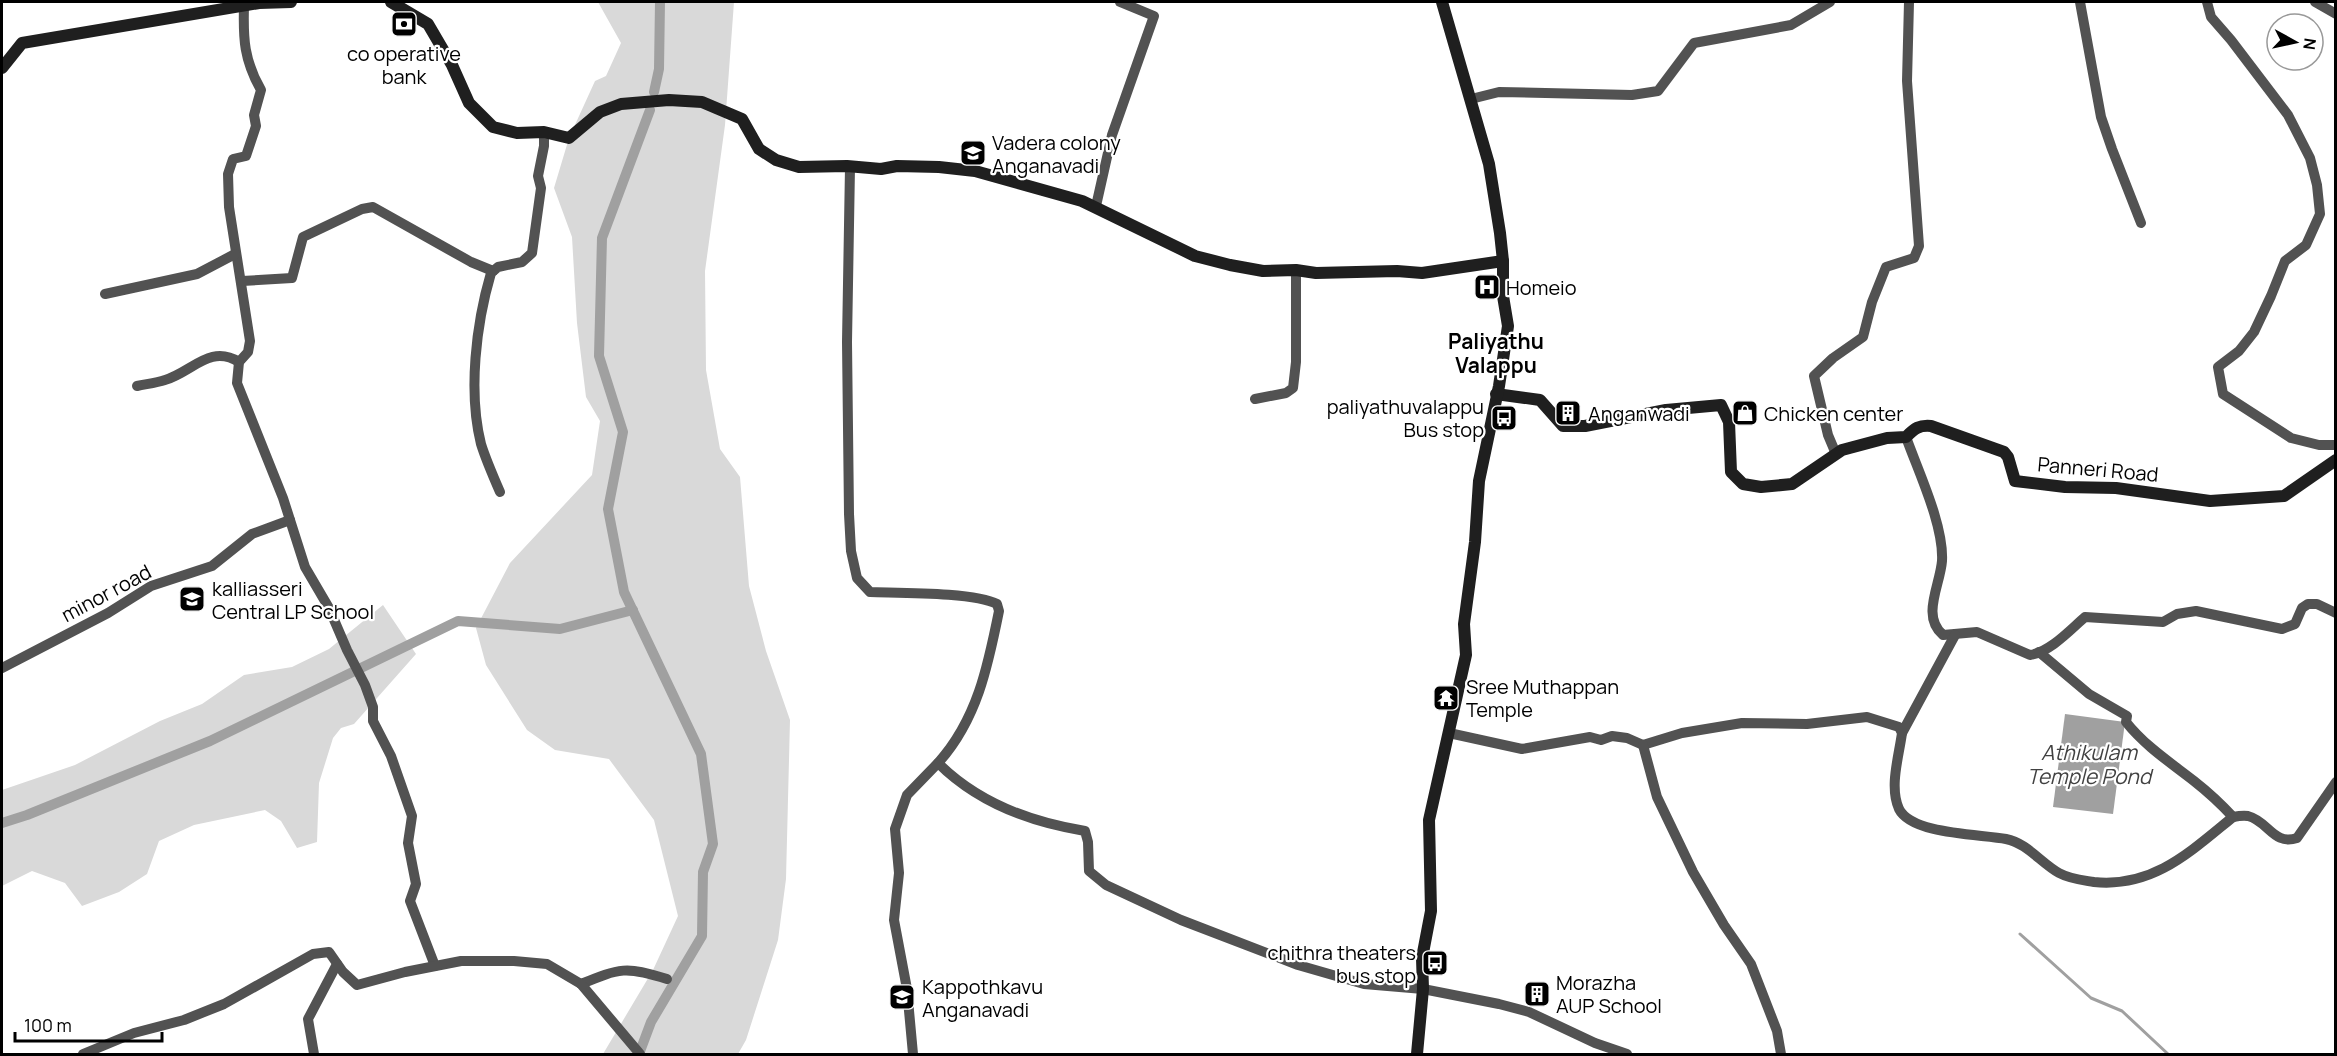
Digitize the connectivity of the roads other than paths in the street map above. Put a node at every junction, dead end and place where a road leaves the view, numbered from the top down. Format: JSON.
{"nodes":[{"id":1,"x":291,"y":2,"type":"edge"},
{"id":2,"x":391,"y":2,"type":"edge"},
{"id":3,"x":1120,"y":2,"type":"edge"},
{"id":4,"x":1442,"y":2,"type":"edge"},
{"id":5,"x":1830,"y":2,"type":"edge"},
{"id":6,"x":1909,"y":2,"type":"edge"},
{"id":7,"x":2079,"y":2,"type":"edge"},
{"id":8,"x":2207,"y":2,"type":"edge"},
{"id":9,"x":2315,"y":2,"type":"edge"},
{"id":10,"x":244,"y":6,"type":"junction"},
{"id":11,"x":2336,"y":14,"type":"edge"},
{"id":12,"x":2,"y":65,"type":"edge"},
{"id":13,"x":1471,"y":99,"type":"junction"},
{"id":14,"x":544,"y":132,"type":"junction"},
{"id":15,"x":850,"y":167,"type":"junction"},
{"id":16,"x":1096,"y":206,"type":"junction"},
{"id":17,"x":2141,"y":223,"type":"dead end"},
{"id":18,"x":235,"y":254,"type":"junction"},
{"id":19,"x":1503,"y":261,"type":"junction"},
{"id":20,"x":1296,"y":270,"type":"junction"},
{"id":21,"x":493,"y":271,"type":"junction"},
{"id":22,"x":242,"y":281,"type":"junction"},
{"id":23,"x":105,"y":294,"type":"dead end"},
{"id":24,"x":239,"y":362,"type":"junction"},
{"id":25,"x":137,"y":386,"type":"dead end"},
{"id":26,"x":1496,"y":394,"type":"junction"},
{"id":27,"x":1255,"y":399,"type":"dead end"},
{"id":28,"x":1906,"y":436,"type":"junction"},
{"id":29,"x":2336,"y":445,"type":"edge"},
{"id":30,"x":1836,"y":454,"type":"junction"},
{"id":31,"x":2336,"y":460,"type":"edge"},
{"id":32,"x":500,"y":492,"type":"dead end"},
{"id":33,"x":290,"y":520,"type":"junction"},
{"id":34,"x":2336,"y":614,"type":"edge"},
{"id":35,"x":1955,"y":635,"type":"junction"},
{"id":36,"x":2038,"y":652,"type":"junction"},
{"id":37,"x":2,"y":668,"type":"edge"},
{"id":38,"x":1449,"y":733,"type":"junction"},
{"id":39,"x":1902,"y":733,"type":"junction"},
{"id":40,"x":1643,"y":745,"type":"junction"},
{"id":41,"x":938,"y":762,"type":"junction"},
{"id":42,"x":2336,"y":782,"type":"edge"},
{"id":43,"x":2233,"y":817,"type":"junction"},
{"id":44,"x":337,"y":964,"type":"junction"},
{"id":45,"x":435,"y":966,"type":"junction"},
{"id":46,"x":667,"y":979,"type":"dead end"},
{"id":47,"x":581,"y":984,"type":"junction"},
{"id":48,"x":1423,"y":989,"type":"junction"},
{"id":49,"x":638,"y":1053,"type":"edge"},
{"id":50,"x":83,"y":1054,"type":"edge"},
{"id":51,"x":314,"y":1054,"type":"edge"},
{"id":52,"x":913,"y":1054,"type":"edge"},
{"id":53,"x":1417,"y":1054,"type":"edge"},
{"id":54,"x":1627,"y":1054,"type":"edge"},
{"id":55,"x":1781,"y":1054,"type":"edge"}],
"edges":[{"from":1,"to":10,"type":"main road"},
{"from":2,"to":14,"type":"main road"},
{"from":3,"to":16,"type":"street"},
{"from":4,"to":13,"type":"main road"},
{"from":5,"to":13,"type":"street"},
{"from":6,"to":30,"type":"street"},
{"from":7,"to":17,"type":"street"},
{"from":8,"to":29,"type":"street"},
{"from":9,"to":11,"type":"street"},
{"from":10,"to":12,"type":"main road"},
{"from":10,"to":18,"type":"street"},
{"from":13,"to":19,"type":"main road"},
{"from":14,"to":15,"type":"main road"},
{"from":14,"to":21,"type":"street"},
{"from":15,"to":16,"type":"main road"},
{"from":15,"to":41,"type":"street"},
{"from":16,"to":20,"type":"main road"},
{"from":18,"to":22,"type":"street"},
{"from":18,"to":23,"type":"street"},
{"from":19,"to":20,"type":"main road"},
{"from":19,"to":26,"type":"main road"},
{"from":20,"to":27,"type":"street"},
{"from":21,"to":22,"type":"street"},
{"from":21,"to":32,"type":"street"},
{"from":22,"to":24,"type":"street"},
{"from":24,"to":25,"type":"street"},
{"from":24,"to":33,"type":"street"},
{"from":26,"to":30,"type":"main road","name":"Panneri Road"},
{"from":26,"to":38,"type":"main road"},
{"from":28,"to":30,"type":"main road","name":"Panneri Road"},
{"from":28,"to":31,"type":"main road","name":"Panneri Road"},
{"from":28,"to":35,"type":"street"},
{"from":33,"to":37,"type":"street","name":"minor road"},
{"from":33,"to":45,"type":"street"},
{"from":34,"to":36,"type":"street"},
{"from":35,"to":36,"type":"street"},
{"from":35,"to":39,"type":"street"},
{"from":36,"to":43,"type":"street"},
{"from":38,"to":40,"type":"street"},
{"from":38,"to":48,"type":"main road"},
{"from":39,"to":40,"type":"street"},
{"from":39,"to":43,"type":"street"},
{"from":40,"to":55,"type":"street"},
{"from":41,"to":48,"type":"street"},
{"from":41,"to":52,"type":"street"},
{"from":42,"to":43,"type":"street"},
{"from":44,"to":45,"type":"street"},
{"from":44,"to":50,"type":"street"},
{"from":44,"to":51,"type":"street"},
{"from":45,"to":47,"type":"street"},
{"from":46,"to":47,"type":"street"},
{"from":47,"to":49,"type":"street"},
{"from":48,"to":53,"type":"main road"},
{"from":48,"to":54,"type":"street"}]}
